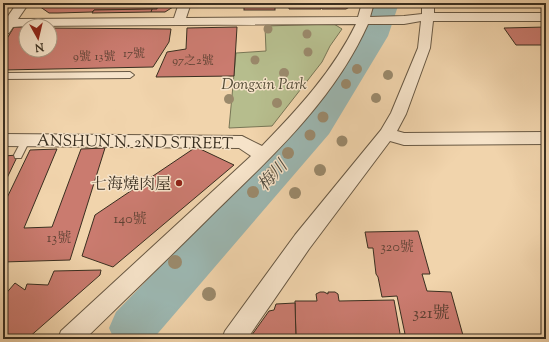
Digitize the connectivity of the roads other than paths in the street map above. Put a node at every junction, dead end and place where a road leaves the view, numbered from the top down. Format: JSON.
{"nodes":[{"id":1,"x":23,"y":3,"type":"edge"},
{"id":2,"x":185,"y":3,"type":"edge"},
{"id":3,"x":368,"y":3,"type":"edge"},
{"id":4,"x":428,"y":10,"type":"edge"},
{"id":5,"x":546,"y":17,"type":"edge"},
{"id":6,"x":370,"y":20,"type":"junction"},
{"id":7,"x":179,"y":21,"type":"junction"},
{"id":8,"x":6,"y":23,"type":"edge"},
{"id":9,"x":3,"y":33,"type":"edge"},
{"id":10,"x":130,"y":75,"type":"dead end"},
{"id":11,"x":3,"y":76,"type":"edge"},
{"id":12,"x":387,"y":134,"type":"junction"},
{"id":13,"x":546,"y":138,"type":"edge"},
{"id":14,"x":3,"y":140,"type":"edge"},
{"id":15,"x":26,"y":140,"type":"junction"},
{"id":16,"x":18,"y":155,"type":"dead end"},
{"id":17,"x":263,"y":155,"type":"junction"},
{"id":18,"x":69,"y":339,"type":"edge"},
{"id":19,"x":233,"y":339,"type":"edge"}],
"edges":[{"from":1,"to":8,"type":"street"},
{"from":2,"to":7,"type":"street"},
{"from":3,"to":6,"type":"street"},
{"from":4,"to":5,"type":"street"},
{"from":4,"to":6,"type":"street"},
{"from":4,"to":12,"type":"street"},
{"from":6,"to":7,"type":"street"},
{"from":6,"to":17,"type":"street"},
{"from":7,"to":8,"type":"street"},
{"from":8,"to":9,"type":"street"},
{"from":10,"to":11,"type":"lane"},
{"from":12,"to":13,"type":"street"},
{"from":12,"to":19,"type":"street"},
{"from":14,"to":15,"type":"street","name":"ANSHUN N. 2ND STREET"},
{"from":15,"to":16,"type":"lane"},
{"from":15,"to":17,"type":"street","name":"ANSHUN N. 2ND STREET"},
{"from":17,"to":18,"type":"street"}]}
